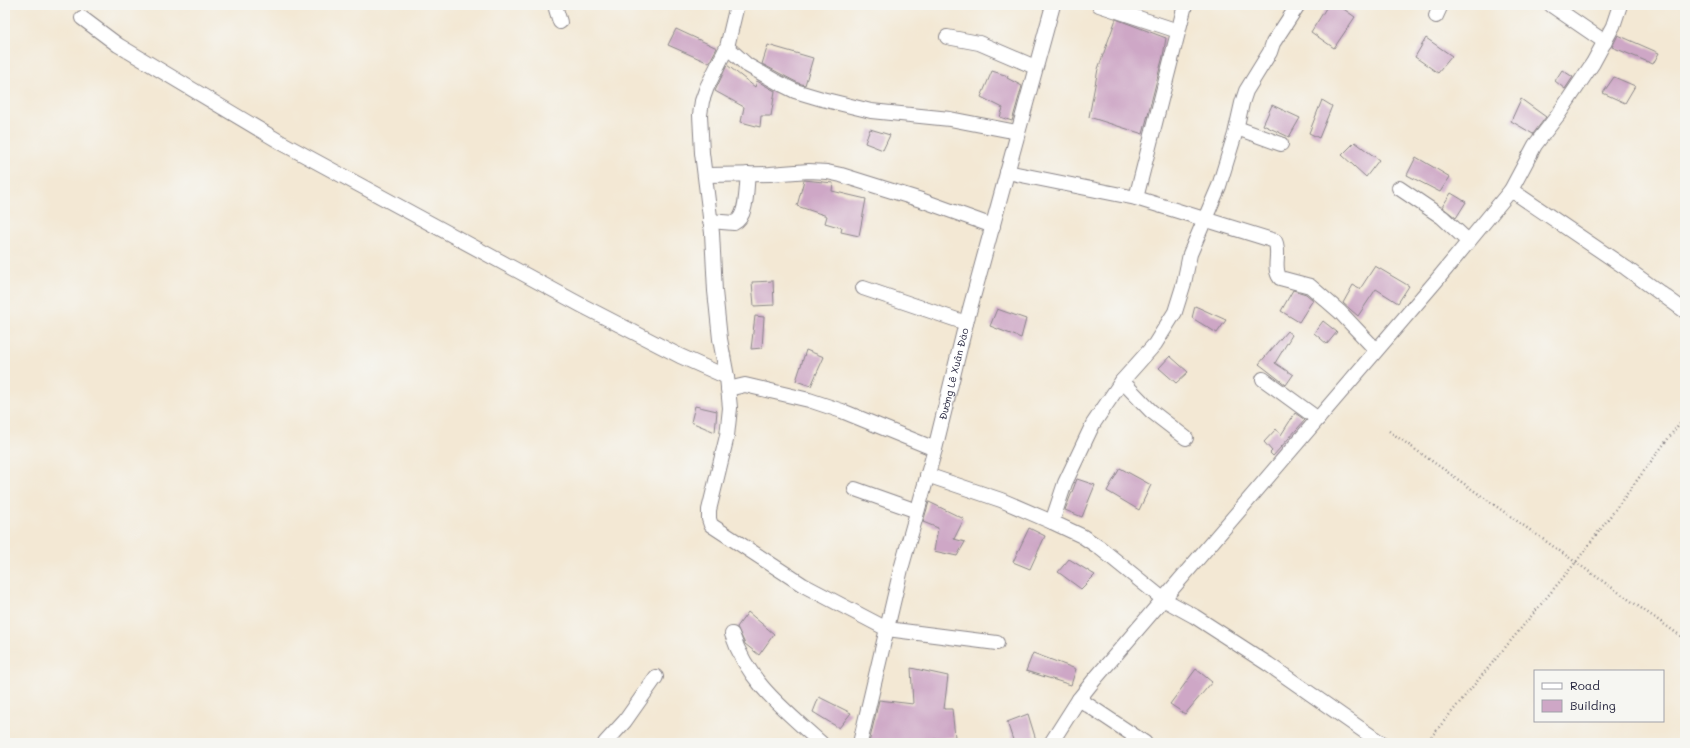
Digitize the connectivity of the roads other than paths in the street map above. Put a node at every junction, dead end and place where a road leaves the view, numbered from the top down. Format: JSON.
{"nodes":[{"id":1,"x":557,"y":5,"type":"edge"},
{"id":2,"x":1053,"y":5,"type":"edge"},
{"id":3,"x":1099,"y":5,"type":"edge"},
{"id":4,"x":1185,"y":5,"type":"edge"},
{"id":5,"x":1298,"y":5,"type":"edge"},
{"id":6,"x":1551,"y":5,"type":"edge"},
{"id":7,"x":1620,"y":5,"type":"edge"},
{"id":8,"x":733,"y":6,"type":"edge"},
{"id":9,"x":82,"y":18,"type":"dead end"},
{"id":10,"x":560,"y":22,"type":"dead end"},
{"id":11,"x":1178,"y":31,"type":"junction"},
{"id":12,"x":947,"y":37,"type":"dead end"},
{"id":13,"x":1605,"y":42,"type":"junction"},
{"id":14,"x":727,"y":47,"type":"junction"},
{"id":15,"x":1035,"y":67,"type":"junction"},
{"id":16,"x":1237,"y":128,"type":"junction"},
{"id":17,"x":1017,"y":132,"type":"junction"},
{"id":18,"x":1281,"y":144,"type":"dead end"},
{"id":19,"x":1007,"y":172,"type":"junction"},
{"id":20,"x":706,"y":174,"type":"junction"},
{"id":21,"x":748,"y":174,"type":"junction"},
{"id":22,"x":1399,"y":188,"type":"dead end"},
{"id":23,"x":1511,"y":190,"type":"junction"},
{"id":24,"x":1136,"y":198,"type":"junction"},
{"id":25,"x":1205,"y":220,"type":"junction"},
{"id":26,"x":710,"y":221,"type":"junction"},
{"id":27,"x":993,"y":226,"type":"junction"},
{"id":28,"x":1468,"y":241,"type":"junction"},
{"id":29,"x":863,"y":288,"type":"dead end"},
{"id":30,"x":1685,"y":311,"type":"edge"},
{"id":31,"x":966,"y":323,"type":"junction"},
{"id":32,"x":1376,"y":350,"type":"junction"},
{"id":33,"x":1263,"y":379,"type":"dead end"},
{"id":34,"x":1122,"y":381,"type":"junction"},
{"id":35,"x":728,"y":383,"type":"junction"},
{"id":36,"x":1318,"y":419,"type":"junction"},
{"id":37,"x":1186,"y":438,"type":"dead end"},
{"id":38,"x":935,"y":449,"type":"junction"},
{"id":39,"x":927,"y":475,"type":"junction"},
{"id":40,"x":855,"y":489,"type":"dead end"},
{"id":41,"x":917,"y":511,"type":"junction"},
{"id":42,"x":1052,"y":522,"type":"junction"},
{"id":43,"x":1163,"y":599,"type":"junction"},
{"id":44,"x":888,"y":629,"type":"junction"},
{"id":45,"x":732,"y":634,"type":"dead end"},
{"id":46,"x":997,"y":643,"type":"dead end"},
{"id":47,"x":656,"y":677,"type":"dead end"},
{"id":48,"x":1079,"y":699,"type":"junction"},
{"id":49,"x":605,"y":743,"type":"edge"},
{"id":50,"x":821,"y":743,"type":"edge"},
{"id":51,"x":860,"y":743,"type":"edge"},
{"id":52,"x":1051,"y":743,"type":"edge"},
{"id":53,"x":1145,"y":743,"type":"edge"},
{"id":54,"x":1381,"y":743,"type":"edge"}],
"edges":[{"from":1,"to":10,"type":"street"},
{"from":2,"to":15,"type":"street","name":"Đường Lê Xuân Đào"},
{"from":3,"to":11,"type":"street"},
{"from":4,"to":11,"type":"street"},
{"from":5,"to":16,"type":"street"},
{"from":6,"to":13,"type":"street"},
{"from":7,"to":13,"type":"street"},
{"from":8,"to":14,"type":"street"},
{"from":9,"to":35,"type":"street"},
{"from":11,"to":24,"type":"street"},
{"from":12,"to":15,"type":"street"},
{"from":13,"to":23,"type":"street"},
{"from":14,"to":17,"type":"street"},
{"from":14,"to":20,"type":"street"},
{"from":15,"to":17,"type":"street","name":"Đường Lê Xuân Đào"},
{"from":16,"to":18,"type":"street"},
{"from":16,"to":25,"type":"street"},
{"from":17,"to":19,"type":"street","name":"Đường Lê Xuân Đào"},
{"from":19,"to":24,"type":"street"},
{"from":19,"to":27,"type":"street","name":"Đường Lê Xuân Đào"},
{"from":20,"to":21,"type":"street"},
{"from":20,"to":26,"type":"street"},
{"from":21,"to":26,"type":"street"},
{"from":21,"to":27,"type":"street"},
{"from":22,"to":28,"type":"street"},
{"from":23,"to":28,"type":"street"},
{"from":23,"to":30,"type":"street"},
{"from":24,"to":25,"type":"street"},
{"from":25,"to":32,"type":"street"},
{"from":25,"to":34,"type":"street"},
{"from":26,"to":35,"type":"street"},
{"from":27,"to":31,"type":"street","name":"Đường Lê Xuân Đào"},
{"from":28,"to":32,"type":"street"},
{"from":29,"to":31,"type":"street"},
{"from":31,"to":38,"type":"street","name":"Đường Lê Xuân Đào"},
{"from":32,"to":36,"type":"street"},
{"from":33,"to":36,"type":"street"},
{"from":34,"to":37,"type":"street"},
{"from":34,"to":42,"type":"street"},
{"from":35,"to":38,"type":"street"},
{"from":35,"to":44,"type":"street"},
{"from":36,"to":43,"type":"street"},
{"from":38,"to":39,"type":"street","name":"Đường Lê Xuân Đào"},
{"from":39,"to":41,"type":"street","name":"Đường Lê Xuân Đào"},
{"from":39,"to":42,"type":"street"},
{"from":40,"to":41,"type":"street"},
{"from":41,"to":44,"type":"street","name":"Đường Lê Xuân Đào"},
{"from":42,"to":43,"type":"street"},
{"from":43,"to":48,"type":"street"},
{"from":43,"to":54,"type":"street"},
{"from":44,"to":46,"type":"street"},
{"from":44,"to":51,"type":"street","name":"Đường Lê Xuân Đào"},
{"from":45,"to":50,"type":"street"},
{"from":47,"to":49,"type":"street"},
{"from":48,"to":52,"type":"street"},
{"from":48,"to":53,"type":"street"}]}
